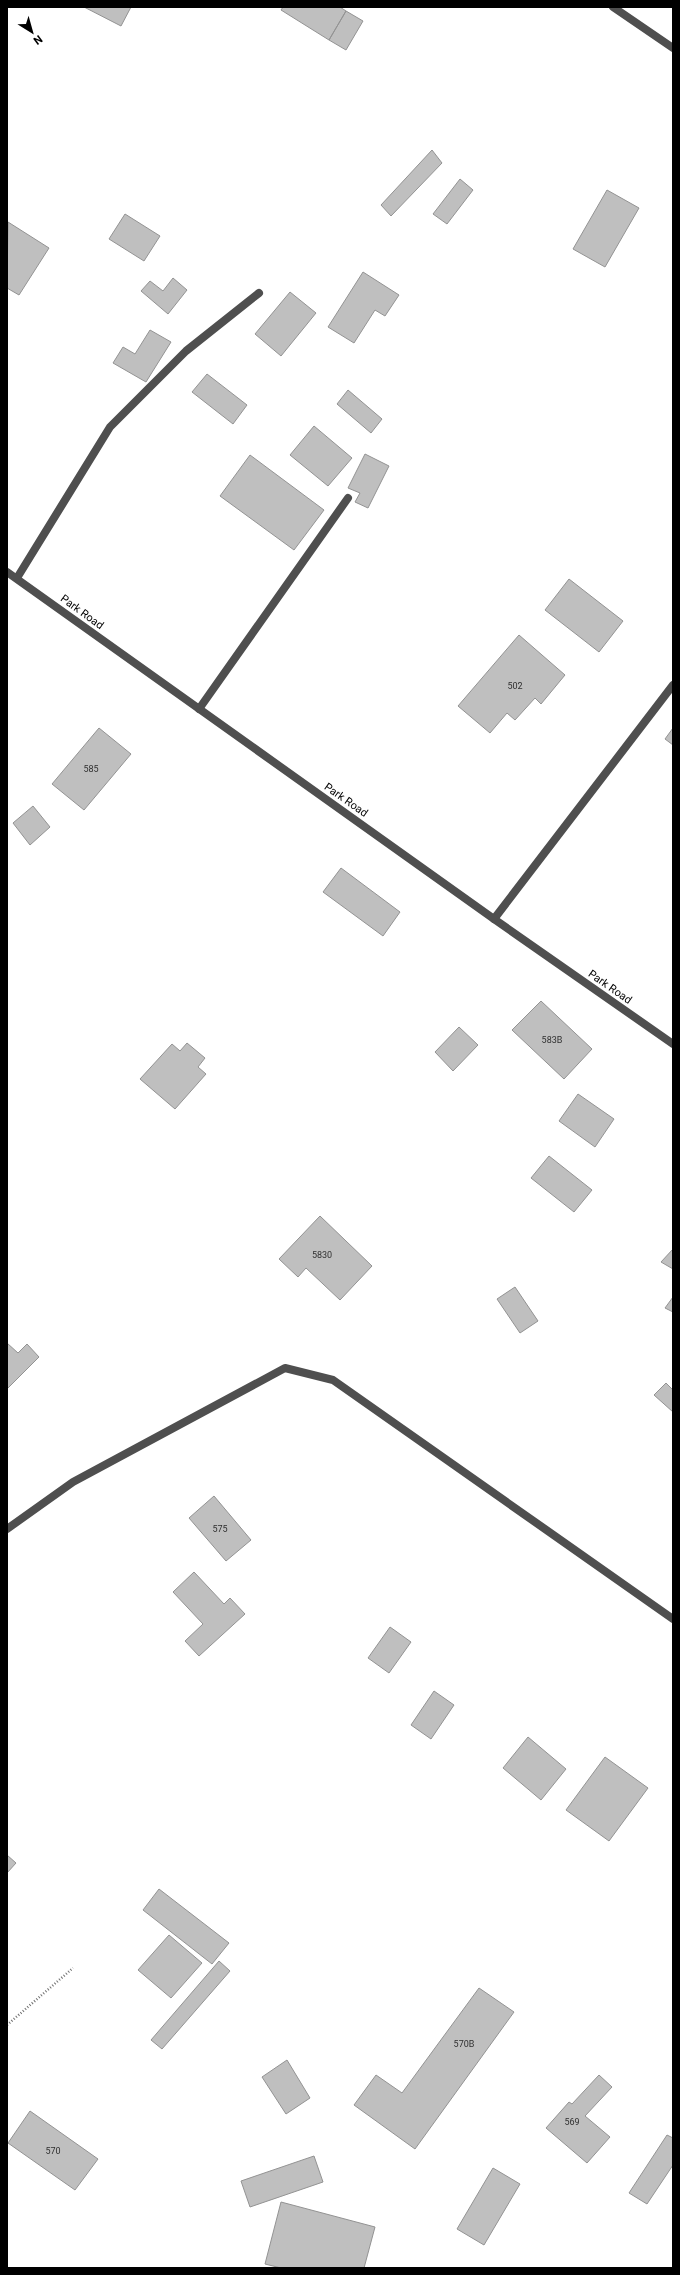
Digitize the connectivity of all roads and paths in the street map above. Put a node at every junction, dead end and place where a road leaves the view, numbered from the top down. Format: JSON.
{"nodes":[{"id":1,"x":613,"y":7,"type":"edge"},
{"id":2,"x":673,"y":48,"type":"edge"},
{"id":3,"x":259,"y":293,"type":"dead end"},
{"id":4,"x":348,"y":498,"type":"dead end"},
{"id":5,"x":7,"y":572,"type":"edge"},
{"id":6,"x":17,"y":578,"type":"junction"},
{"id":7,"x":673,"y":685,"type":"edge"},
{"id":8,"x":199,"y":709,"type":"junction"},
{"id":9,"x":494,"y":920,"type":"junction"},
{"id":10,"x":673,"y":1044,"type":"edge"},
{"id":11,"x":7,"y":1529,"type":"edge"},
{"id":12,"x":673,"y":1619,"type":"edge"},
{"id":13,"x":73,"y":1968,"type":"dead end"},
{"id":14,"x":7,"y":2025,"type":"edge"}],
"edges":[{"from":1,"to":2,"type":"street"},
{"from":3,"to":6,"type":"street"},
{"from":4,"to":8,"type":"street"},
{"from":5,"to":6,"type":"street","name":"Park Road"},
{"from":6,"to":8,"type":"street","name":"Park Road"},
{"from":7,"to":9,"type":"street"},
{"from":8,"to":9,"type":"street","name":"Park Road"},
{"from":9,"to":10,"type":"street","name":"Park Road"},
{"from":11,"to":12,"type":"street"},
{"from":13,"to":14,"type":"path"}]}
